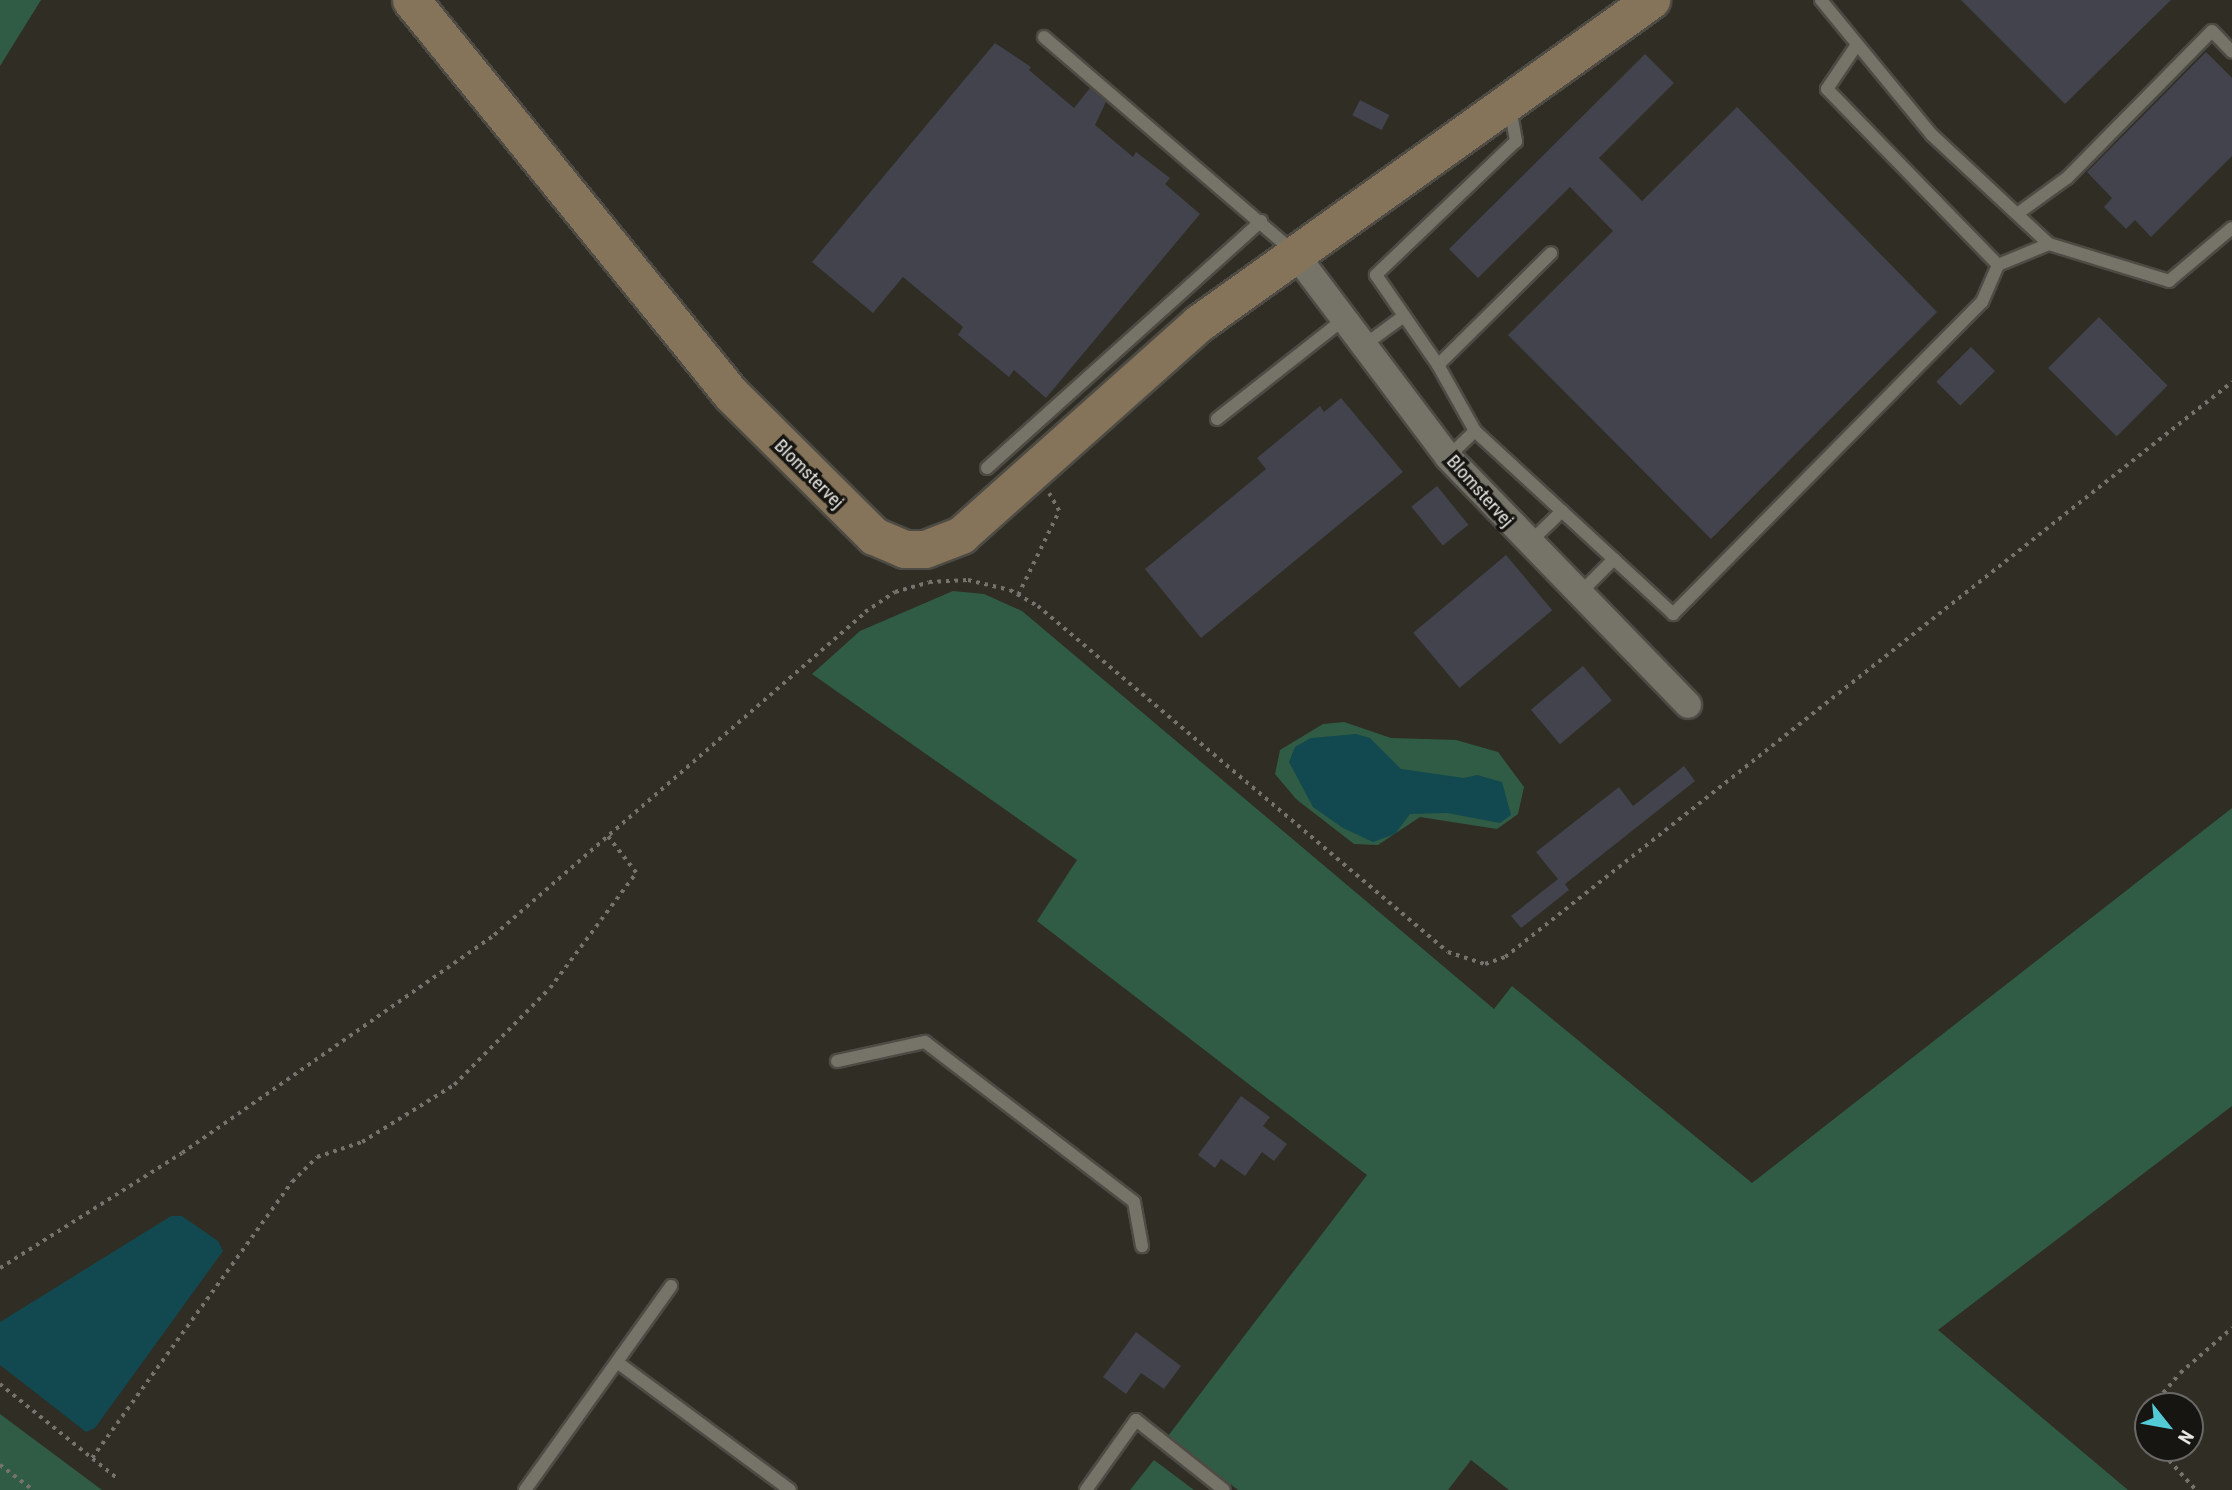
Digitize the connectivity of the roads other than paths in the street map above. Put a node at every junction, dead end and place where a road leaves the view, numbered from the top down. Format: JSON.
{"nodes":[{"id":1,"x":411,"y":0,"type":"edge"},
{"id":2,"x":1651,"y":0,"type":"edge"},
{"id":3,"x":1825,"y":1,"type":"edge"},
{"id":4,"x":1044,"y":37,"type":"dead end"},
{"id":5,"x":1856,"y":46,"type":"junction"},
{"id":6,"x":2232,"y":52,"type":"edge"},
{"id":7,"x":1510,"y":103,"type":"junction"},
{"id":8,"x":2017,"y":214,"type":"junction"},
{"id":9,"x":1261,"y":221,"type":"junction"},
{"id":10,"x":2232,"y":228,"type":"edge"},
{"id":11,"x":2049,"y":244,"type":"junction"},
{"id":12,"x":1551,"y":253,"type":"dead end"},
{"id":13,"x":1296,"y":255,"type":"junction"},
{"id":14,"x":1997,"y":265,"type":"junction"},
{"id":15,"x":1404,"y":316,"type":"junction"},
{"id":16,"x":1343,"y":320,"type":"junction"},
{"id":17,"x":1363,"y":346,"type":"junction"},
{"id":18,"x":1438,"y":365,"type":"junction"},
{"id":19,"x":1217,"y":419,"type":"dead end"},
{"id":20,"x":1475,"y":430,"type":"junction"},
{"id":21,"x":1447,"y":457,"type":"junction"},
{"id":22,"x":987,"y":468,"type":"dead end"},
{"id":23,"x":1562,"y":510,"type":"junction"},
{"id":24,"x":1528,"y":543,"type":"junction"},
{"id":25,"x":1614,"y":559,"type":"junction"},
{"id":26,"x":1580,"y":593,"type":"junction"},
{"id":27,"x":1688,"y":705,"type":"dead end"},
{"id":28,"x":837,"y":1061,"type":"dead end"},
{"id":29,"x":1142,"y":1246,"type":"dead end"},
{"id":30,"x":671,"y":1286,"type":"dead end"},
{"id":31,"x":617,"y":1362,"type":"junction"},
{"id":32,"x":525,"y":1490,"type":"edge"},
{"id":33,"x":790,"y":1490,"type":"edge"},
{"id":34,"x":1086,"y":1490,"type":"edge"},
{"id":35,"x":1224,"y":1490,"type":"edge"}],
"edges":[{"from":1,"to":13,"type":"street","name":"Blomstervej"},
{"from":2,"to":7,"type":"street","name":"Blomstervej"},
{"from":3,"to":5,"type":"lane"},
{"from":4,"to":9,"type":"lane"},
{"from":5,"to":8,"type":"lane"},
{"from":5,"to":14,"type":"lane"},
{"from":6,"to":8,"type":"lane"},
{"from":7,"to":13,"type":"street","name":"Blomstervej"},
{"from":7,"to":15,"type":"lane"},
{"from":8,"to":11,"type":"lane"},
{"from":9,"to":13,"type":"lane"},
{"from":9,"to":22,"type":"lane"},
{"from":10,"to":11,"type":"lane"},
{"from":11,"to":14,"type":"lane"},
{"from":12,"to":18,"type":"lane"},
{"from":13,"to":16,"type":"street","name":"Blomstervej"},
{"from":14,"to":25,"type":"lane"},
{"from":15,"to":17,"type":"lane"},
{"from":15,"to":18,"type":"lane"},
{"from":16,"to":17,"type":"street","name":"Blomstervej"},
{"from":16,"to":19,"type":"lane"},
{"from":17,"to":21,"type":"street","name":"Blomstervej"},
{"from":18,"to":20,"type":"lane"},
{"from":20,"to":21,"type":"lane"},
{"from":20,"to":23,"type":"lane"},
{"from":21,"to":24,"type":"street","name":"Blomstervej"},
{"from":23,"to":24,"type":"lane"},
{"from":23,"to":25,"type":"lane"},
{"from":24,"to":26,"type":"street","name":"Blomstervej"},
{"from":25,"to":26,"type":"lane"},
{"from":26,"to":27,"type":"street","name":"Blomstervej"},
{"from":28,"to":29,"type":"lane"},
{"from":30,"to":31,"type":"lane"},
{"from":31,"to":32,"type":"lane"},
{"from":31,"to":33,"type":"lane"},
{"from":34,"to":35,"type":"lane"}]}
